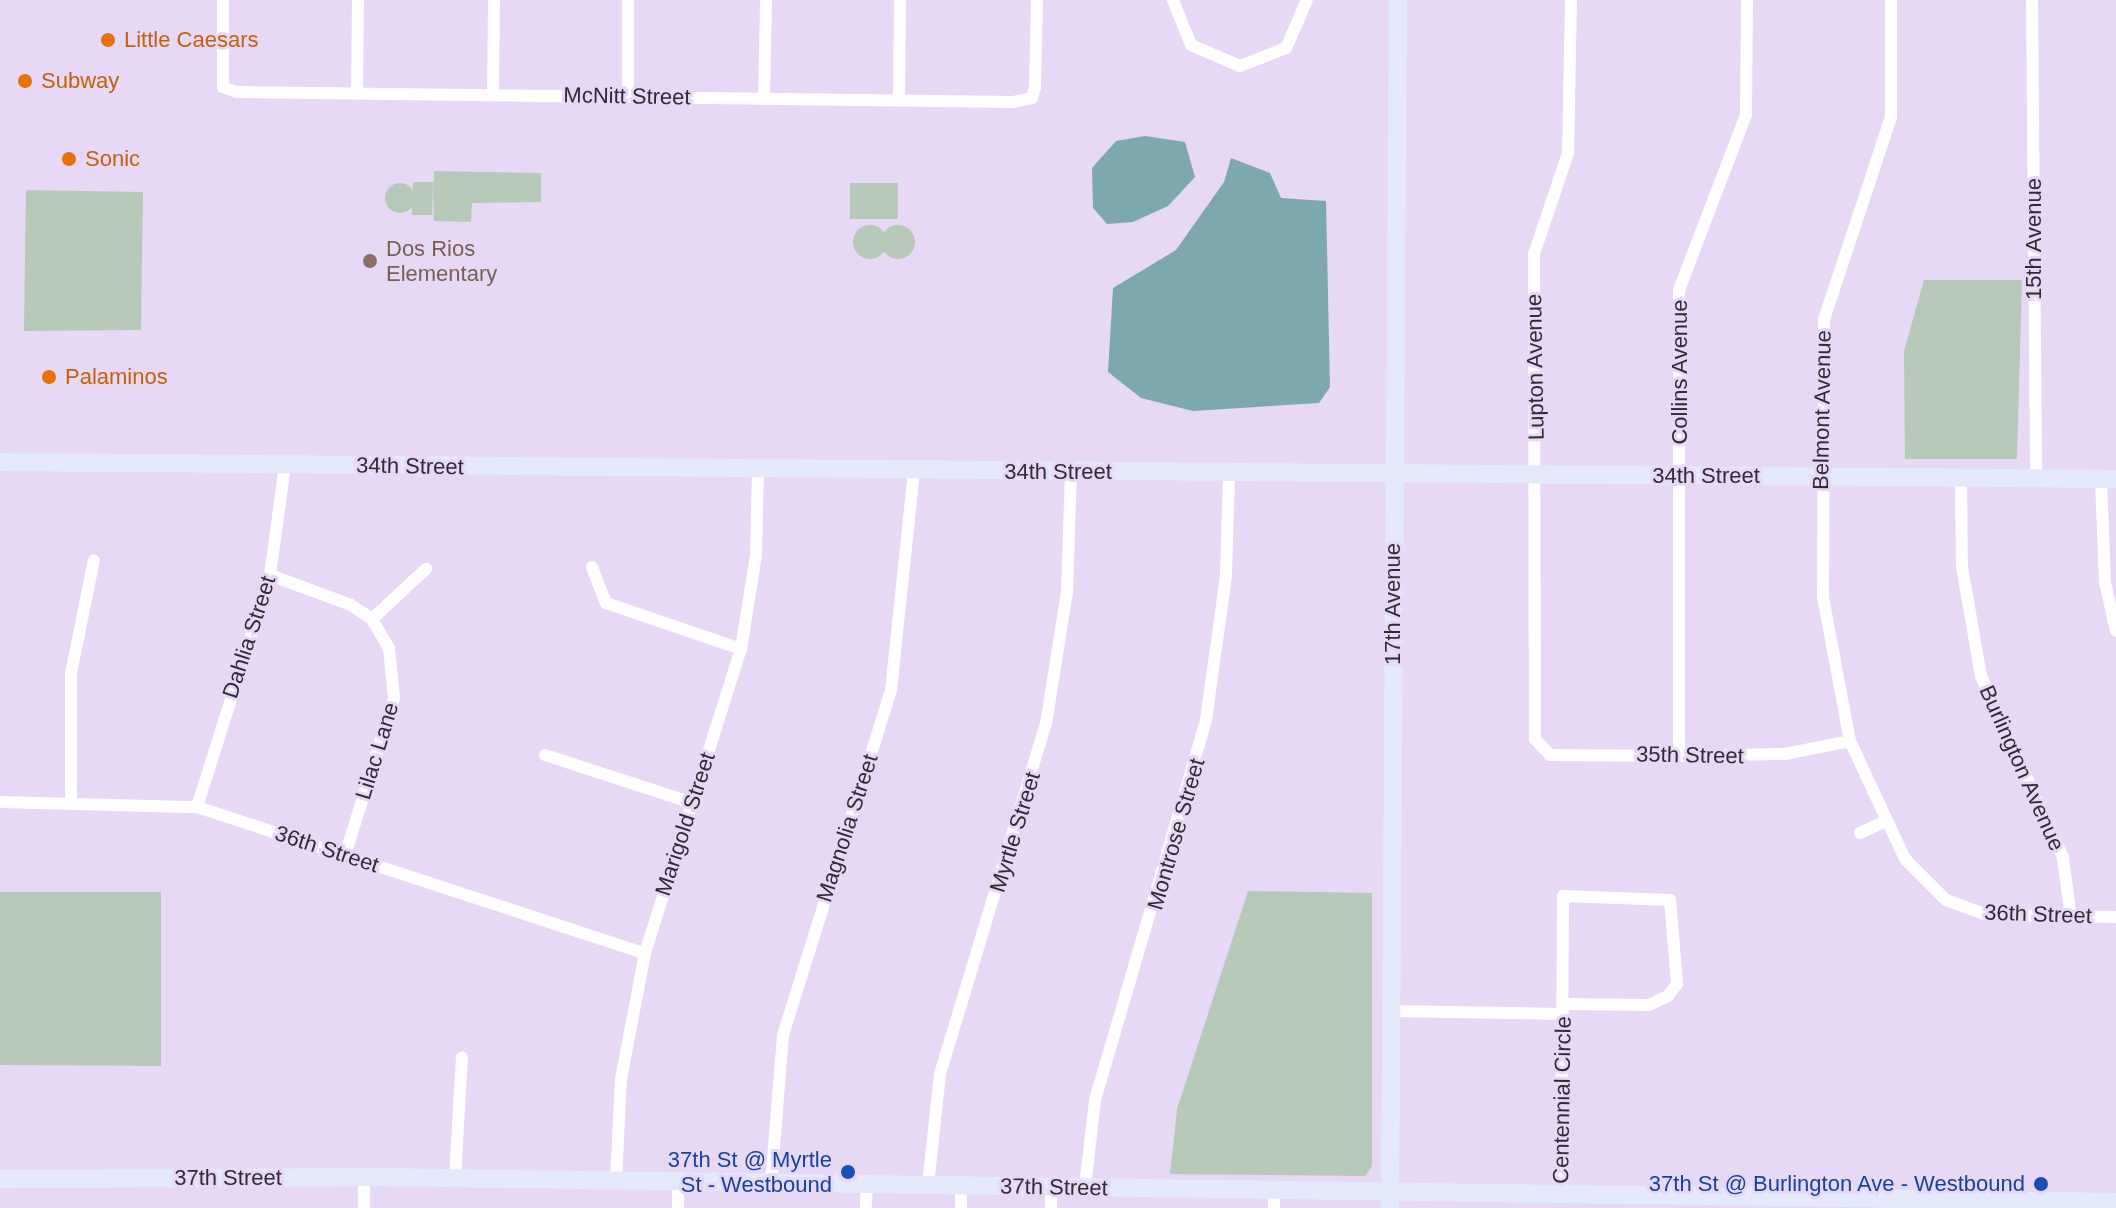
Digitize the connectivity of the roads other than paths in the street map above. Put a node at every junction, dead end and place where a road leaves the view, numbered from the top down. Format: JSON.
{"nodes":[{"id":1,"x":223,"y":0,"type":"edge"},
{"id":2,"x":358,"y":0,"type":"edge"},
{"id":3,"x":494,"y":0,"type":"edge"},
{"id":4,"x":628,"y":0,"type":"edge"},
{"id":5,"x":766,"y":0,"type":"edge"},
{"id":6,"x":900,"y":0,"type":"edge"},
{"id":7,"x":1037,"y":0,"type":"edge"},
{"id":8,"x":1173,"y":0,"type":"edge"},
{"id":9,"x":1307,"y":0,"type":"edge"},
{"id":10,"x":1398,"y":0,"type":"edge"},
{"id":11,"x":1571,"y":0,"type":"edge"},
{"id":12,"x":1747,"y":0,"type":"edge"},
{"id":13,"x":1891,"y":0,"type":"edge"},
{"id":14,"x":2032,"y":0,"type":"edge"},
{"id":15,"x":357,"y":93,"type":"junction"},
{"id":16,"x":493,"y":94,"type":"junction"},
{"id":17,"x":628,"y":96,"type":"junction"},
{"id":18,"x":764,"y":98,"type":"junction"},
{"id":19,"x":899,"y":100,"type":"junction"},
{"id":20,"x":0,"y":462,"type":"edge"},
{"id":21,"x":285,"y":465,"type":"junction"},
{"id":22,"x":758,"y":469,"type":"junction"},
{"id":23,"x":914,"y":471,"type":"junction"},
{"id":24,"x":1071,"y":473,"type":"junction"},
{"id":25,"x":1229,"y":473,"type":"junction"},
{"id":26,"x":1393,"y":473,"type":"junction"},
{"id":27,"x":1538,"y":475,"type":"junction"},
{"id":28,"x":1679,"y":476,"type":"junction"},
{"id":29,"x":1819,"y":476,"type":"junction"},
{"id":30,"x":1961,"y":477,"type":"junction"},
{"id":31,"x":2036,"y":478,"type":"junction"},
{"id":32,"x":2109,"y":479,"type":"edge"},
{"id":33,"x":94,"y":560,"type":"dead end"},
{"id":34,"x":592,"y":567,"type":"dead end"},
{"id":35,"x":426,"y":569,"type":"dead end"},
{"id":36,"x":270,"y":575,"type":"junction"},
{"id":37,"x":372,"y":619,"type":"junction"},
{"id":38,"x":2116,"y":631,"type":"edge"},
{"id":39,"x":741,"y":649,"type":"junction"},
{"id":40,"x":1535,"y":739,"type":"joint"},
{"id":41,"x":1850,"y":741,"type":"junction"},
{"id":42,"x":545,"y":755,"type":"dead end"},
{"id":43,"x":1679,"y":756,"type":"junction"},
{"id":44,"x":71,"y":801,"type":"junction"},
{"id":45,"x":0,"y":802,"type":"edge"},
{"id":46,"x":693,"y":803,"type":"junction"},
{"id":47,"x":197,"y":807,"type":"junction"},
{"id":48,"x":1884,"y":822,"type":"junction"},
{"id":49,"x":1860,"y":833,"type":"dead end"},
{"id":50,"x":345,"y":855,"type":"junction"},
{"id":51,"x":2071,"y":917,"type":"junction"},
{"id":52,"x":2116,"y":917,"type":"edge"},
{"id":53,"x":645,"y":953,"type":"junction"},
{"id":54,"x":1563,"y":1009,"type":"junction"},
{"id":55,"x":1391,"y":1011,"type":"junction"},
{"id":56,"x":462,"y":1057,"type":"dead end"},
{"id":57,"x":364,"y":1177,"type":"junction"},
{"id":58,"x":455,"y":1178,"type":"junction"},
{"id":59,"x":0,"y":1179,"type":"edge"},
{"id":60,"x":616,"y":1181,"type":"junction"},
{"id":61,"x":678,"y":1182,"type":"junction"},
{"id":62,"x":771,"y":1184,"type":"junction"},
{"id":63,"x":867,"y":1185,"type":"junction"},
{"id":64,"x":928,"y":1185,"type":"junction"},
{"id":65,"x":961,"y":1185,"type":"junction"},
{"id":66,"x":1051,"y":1186,"type":"junction"},
{"id":67,"x":1085,"y":1187,"type":"junction"},
{"id":68,"x":1561,"y":1196,"type":"junction"},
{"id":69,"x":1274,"y":1200,"type":"edge"},
{"id":70,"x":1390,"y":1201,"type":"edge"},
{"id":71,"x":2116,"y":1202,"type":"edge"},
{"id":72,"x":1869,"y":1204,"type":"edge"},
{"id":73,"x":2060,"y":1205,"type":"edge"},
{"id":74,"x":364,"y":1208,"type":"edge"},
{"id":75,"x":678,"y":1208,"type":"edge"},
{"id":76,"x":866,"y":1208,"type":"edge"},
{"id":77,"x":961,"y":1208,"type":"edge"},
{"id":78,"x":1051,"y":1208,"type":"edge"}],
"edges":[{"from":1,"to":15,"type":"street","name":"McNitt Street"},
{"from":2,"to":15,"type":"street"},
{"from":3,"to":16,"type":"street"},
{"from":4,"to":17,"type":"street"},
{"from":5,"to":18,"type":"street"},
{"from":6,"to":19,"type":"street"},
{"from":7,"to":19,"type":"street","name":"McNitt Street"},
{"from":8,"to":9,"type":"street"},
{"from":10,"to":26,"type":"main road","name":"17th Avenue"},
{"from":11,"to":27,"type":"street","name":"Lupton Avenue"},
{"from":12,"to":28,"type":"street","name":"Collins Avenue"},
{"from":13,"to":29,"type":"street","name":"Belmont Avenue"},
{"from":14,"to":31,"type":"street","name":"15th Avenue"},
{"from":15,"to":16,"type":"street","name":"McNitt Street"},
{"from":16,"to":17,"type":"street","name":"McNitt Street"},
{"from":17,"to":18,"type":"street","name":"McNitt Street"},
{"from":18,"to":19,"type":"street","name":"McNitt Street"},
{"from":20,"to":21,"type":"main road","name":"34th Street"},
{"from":21,"to":22,"type":"main road","name":"34th Street"},
{"from":21,"to":36,"type":"street","name":"Dahlia Street"},
{"from":22,"to":23,"type":"main road","name":"34th Street"},
{"from":22,"to":39,"type":"street","name":"Marigold Street"},
{"from":23,"to":24,"type":"main road","name":"34th Street"},
{"from":23,"to":62,"type":"street","name":"Magnolia Street"},
{"from":24,"to":25,"type":"main road","name":"34th Street"},
{"from":24,"to":64,"type":"street","name":"Myrtle Street"},
{"from":25,"to":26,"type":"main road","name":"34th Street"},
{"from":25,"to":67,"type":"street","name":"Montrose Street"},
{"from":26,"to":27,"type":"main road","name":"34th Street"},
{"from":26,"to":55,"type":"main road","name":"17th Avenue"},
{"from":27,"to":28,"type":"main road","name":"34th Street"},
{"from":27,"to":40,"type":"street","name":"Lupton Avenue"},
{"from":28,"to":29,"type":"main road","name":"34th Street"},
{"from":28,"to":43,"type":"street","name":"Collins Avenue"},
{"from":29,"to":30,"type":"main road","name":"34th Street"},
{"from":29,"to":41,"type":"street","name":"Belmont Avenue"},
{"from":30,"to":31,"type":"main road","name":"34th Street"},
{"from":30,"to":51,"type":"street","name":"Burlington Avenue"},
{"from":31,"to":32,"type":"main road","name":"34th Street"},
{"from":32,"to":38,"type":"street"},
{"from":33,"to":44,"type":"street"},
{"from":34,"to":39,"type":"street"},
{"from":35,"to":37,"type":"street"},
{"from":36,"to":37,"type":"street"},
{"from":36,"to":47,"type":"street","name":"Dahlia Street"},
{"from":37,"to":50,"type":"street","name":"Lilac Lane"},
{"from":39,"to":46,"type":"street","name":"Marigold Street"},
{"from":40,"to":43,"type":"street","name":"35th Street"},
{"from":41,"to":43,"type":"street","name":"35th Street"},
{"from":41,"to":48,"type":"street","name":"Belmont Avenue"},
{"from":42,"to":46,"type":"street"},
{"from":44,"to":45,"type":"street","name":"36th Street"},
{"from":44,"to":47,"type":"street","name":"36th Street"},
{"from":46,"to":53,"type":"street","name":"Marigold Street"},
{"from":47,"to":50,"type":"street","name":"36th Street"},
{"from":48,"to":49,"type":"street"},
{"from":48,"to":51,"type":"street","name":"36th Street"},
{"from":50,"to":53,"type":"street","name":"36th Street"},
{"from":51,"to":52,"type":"street","name":"36th Street"},
{"from":53,"to":60,"type":"street","name":"Marigold Street"},
{"from":54,"to":54,"type":"street","name":"Centennial Circle"},
{"from":54,"to":55,"type":"street"},
{"from":54,"to":68,"type":"street","name":"Centennial Circle"},
{"from":55,"to":70,"type":"main road","name":"17th Avenue"},
{"from":56,"to":58,"type":"street"},
{"from":57,"to":58,"type":"main road","name":"37th Street"},
{"from":57,"to":59,"type":"main road","name":"37th Street"},
{"from":57,"to":74,"type":"street"},
{"from":58,"to":60,"type":"main road","name":"37th Street"},
{"from":60,"to":61,"type":"main road","name":"37th Street"},
{"from":61,"to":62,"type":"main road","name":"37th Street"},
{"from":61,"to":75,"type":"street"},
{"from":62,"to":63,"type":"main road","name":"37th Street"},
{"from":63,"to":64,"type":"main road","name":"37th Street"},
{"from":63,"to":76,"type":"street"},
{"from":64,"to":65,"type":"main road","name":"37th Street"},
{"from":65,"to":66,"type":"main road","name":"37th Street"},
{"from":65,"to":77,"type":"street"},
{"from":66,"to":67,"type":"main road","name":"37th Street"},
{"from":66,"to":78,"type":"street"},
{"from":67,"to":69,"type":"main road","name":"37th Street"},
{"from":68,"to":70,"type":"main road","name":"37th Street"},
{"from":68,"to":72,"type":"main road","name":"37th Street"},
{"from":69,"to":70,"type":"main road","name":"37th Street"},
{"from":71,"to":73,"type":"main road","name":"37th Street"},
{"from":72,"to":73,"type":"main road","name":"37th Street"}]}
